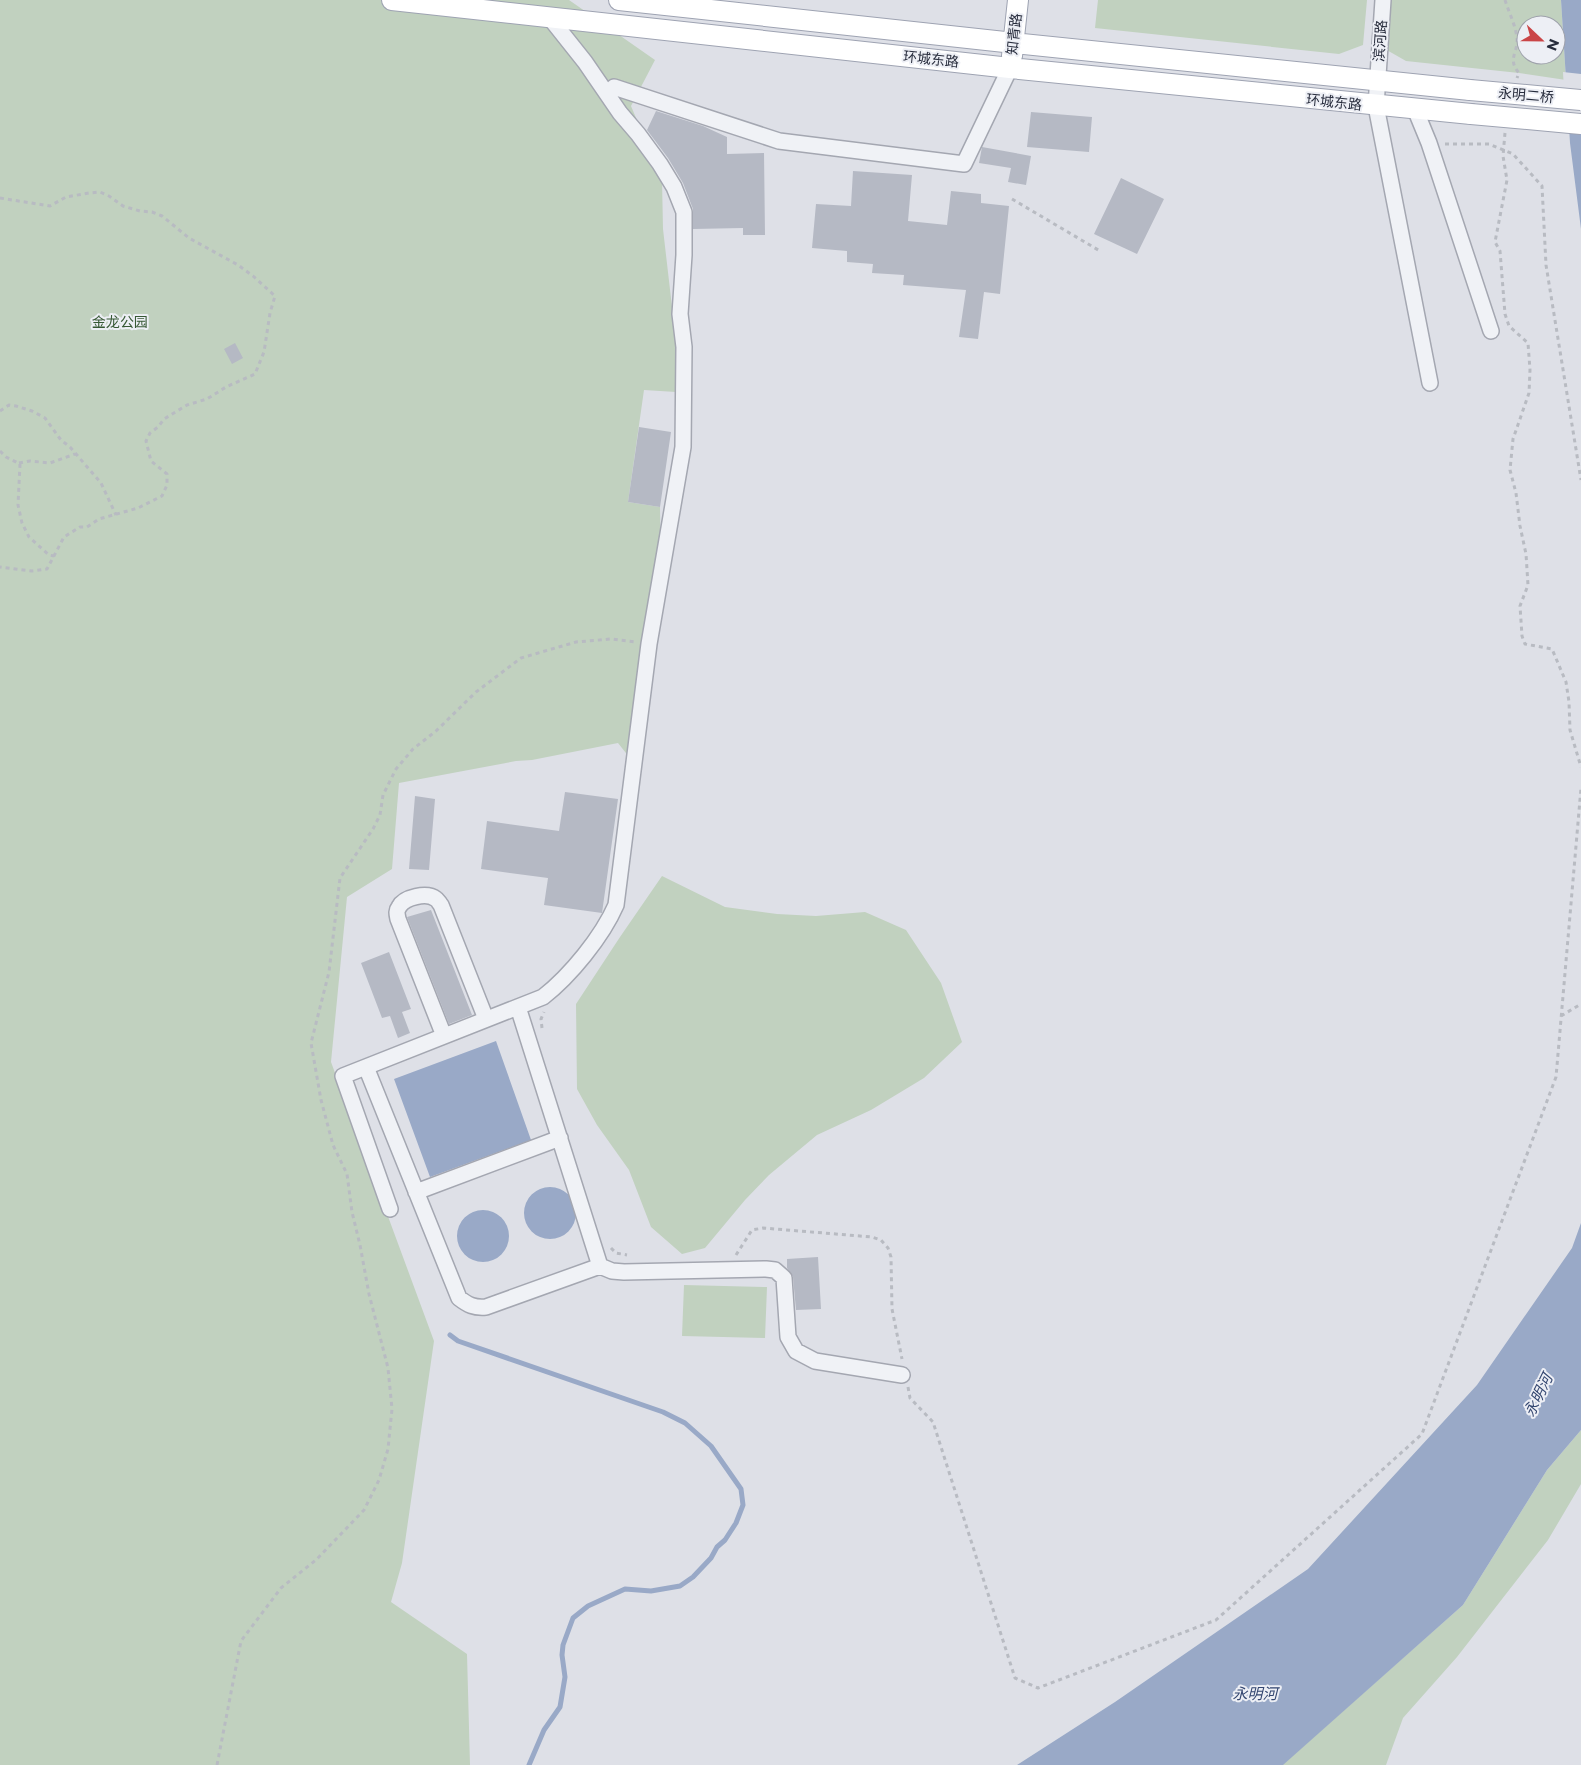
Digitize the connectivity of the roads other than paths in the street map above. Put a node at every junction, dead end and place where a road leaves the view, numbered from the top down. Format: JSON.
{"nodes":[{"id":1,"x":392,"y":0,"type":"edge"},
{"id":2,"x":619,"y":0,"type":"edge"},
{"id":3,"x":1018,"y":0,"type":"edge"},
{"id":4,"x":1383,"y":0,"type":"edge"},
{"id":5,"x":550,"y":18,"type":"junction"},
{"id":6,"x":1014,"y":43,"type":"junction"},
{"id":7,"x":1010,"y":68,"type":"junction"},
{"id":8,"x":1378,"y":81,"type":"junction"},
{"id":9,"x":614,"y":86,"type":"dead end"},
{"id":10,"x":1470,"y":90,"type":"joint"},
{"id":11,"x":1581,"y":100,"type":"edge"},
{"id":12,"x":1376,"y":106,"type":"junction"},
{"id":13,"x":1416,"y":109,"type":"junction"},
{"id":14,"x":1471,"y":114,"type":"joint"},
{"id":15,"x":1581,"y":124,"type":"edge"},
{"id":16,"x":1490,"y":331,"type":"dead end"},
{"id":17,"x":1430,"y":383,"type":"dead end"},
{"id":18,"x":518,"y":1007,"type":"junction"},
{"id":19,"x":486,"y":1020,"type":"junction"},
{"id":20,"x":444,"y":1036,"type":"junction"},
{"id":21,"x":366,"y":1067,"type":"junction"},
{"id":22,"x":560,"y":1138,"type":"junction"},
{"id":23,"x":416,"y":1192,"type":"junction"},
{"id":24,"x":390,"y":1208,"type":"dead end"},
{"id":25,"x":600,"y":1266,"type":"junction"},
{"id":26,"x":904,"y":1375,"type":"road end"}],
"edges":[{"from":1,"to":5,"type":"main road","name":"环城东路"},
{"from":2,"to":6,"type":"main road","name":"环城东路"},
{"from":3,"to":6,"type":"main road","name":"知青路"},
{"from":4,"to":8,"type":"street","name":"滨河路"},
{"from":5,"to":7,"type":"main road","name":"环城东路"},
{"from":5,"to":18,"type":"street"},
{"from":6,"to":7,"type":"main road","name":"知青路"},
{"from":6,"to":8,"type":"main road","name":"环城东路"},
{"from":7,"to":9,"type":"street"},
{"from":7,"to":12,"type":"main road","name":"环城东路"},
{"from":8,"to":10,"type":"main road","name":"环城东路"},
{"from":8,"to":12,"type":"street","name":"滨河路"},
{"from":10,"to":11,"type":"main road","name":"永明二桥","bridge":true},
{"from":12,"to":13,"type":"main road","name":"环城东路"},
{"from":12,"to":17,"type":"street","name":"滨河路"},
{"from":13,"to":14,"type":"main road","name":"环城东路"},
{"from":13,"to":16,"type":"street"},
{"from":14,"to":15,"type":"main road","name":"永明二桥","bridge":true},
{"from":18,"to":19,"type":"street"},
{"from":18,"to":22,"type":"street"},
{"from":19,"to":20,"type":"street"},
{"from":19,"to":20,"type":"street"},
{"from":20,"to":21,"type":"street"},
{"from":21,"to":23,"type":"street"},
{"from":21,"to":24,"type":"street"},
{"from":22,"to":23,"type":"street"},
{"from":22,"to":25,"type":"street"},
{"from":23,"to":25,"type":"street"},
{"from":25,"to":26,"type":"street"}]}
